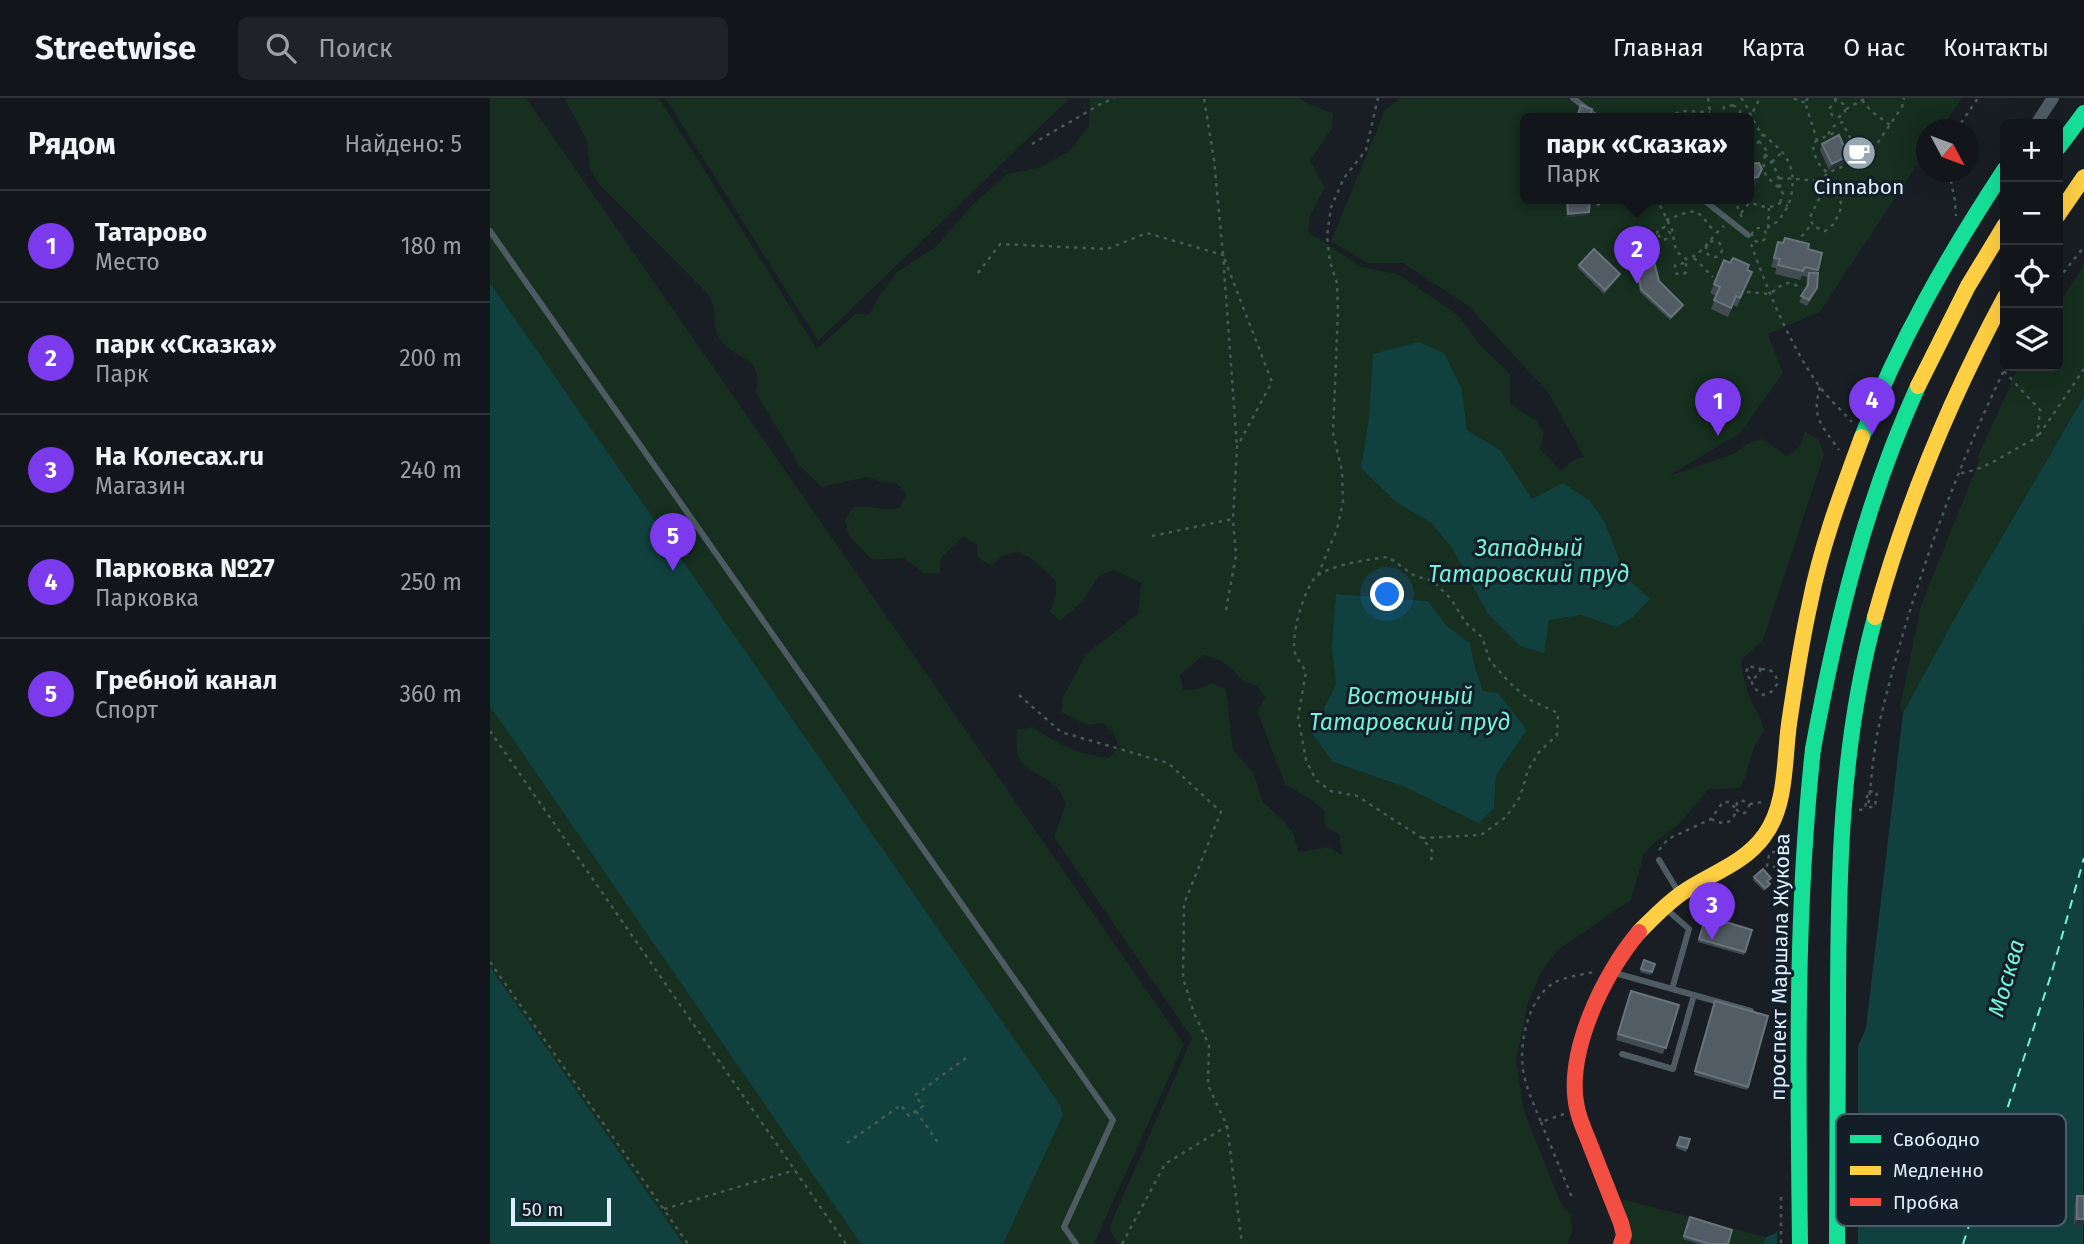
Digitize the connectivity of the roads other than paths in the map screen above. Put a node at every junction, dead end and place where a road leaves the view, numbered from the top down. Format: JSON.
{"nodes":[{"id":1,"x":1573,"y":98,"type":"edge"},
{"id":2,"x":2053,"y":98,"type":"edge"},
{"id":3,"x":1592,"y":113,"type":"edge"},
{"id":4,"x":2084,"y":113,"type":"edge"},
{"id":5,"x":2039,"y":119,"type":"edge"},
{"id":6,"x":2063,"y":141,"type":"edge"},
{"id":7,"x":2000,"y":177,"type":"edge"},
{"id":8,"x":2084,"y":177,"type":"edge"},
{"id":9,"x":1708,"y":204,"type":"edge"},
{"id":10,"x":2063,"y":208,"type":"edge"},
{"id":11,"x":490,"y":231,"type":"edge"},
{"id":12,"x":2000,"y":234,"type":"edge"},
{"id":13,"x":1748,"y":235,"type":"road end"},
{"id":14,"x":2000,"y":306,"type":"edge"},
{"id":15,"x":1659,"y":860,"type":"road end"},
{"id":16,"x":1680,"y":895,"type":"junction"},
{"id":17,"x":1665,"y":907,"type":"junction"},
{"id":18,"x":1609,"y":972,"type":"junction"},
{"id":19,"x":1672,"y":989,"type":"junction"},
{"id":20,"x":1694,"y":995,"type":"junction"},
{"id":21,"x":1751,"y":1011,"type":"edge"},
{"id":22,"x":1622,"y":1054,"type":"dead end"},
{"id":23,"x":1838,"y":1114,"type":"edge"},
{"id":24,"x":1837,"y":1226,"type":"edge"},
{"id":25,"x":1076,"y":1244,"type":"edge"},
{"id":26,"x":1621,"y":1244,"type":"edge"},
{"id":27,"x":1800,"y":1244,"type":"edge"},
{"id":28,"x":1837,"y":1244,"type":"edge"}],
"edges":[{"from":1,"to":3,"type":"lane"},
{"from":2,"to":5,"type":"street"},
{"from":4,"to":6,"type":"main road"},
{"from":7,"to":16,"type":"main road"},
{"from":8,"to":10,"type":"main road"},
{"from":9,"to":13,"type":"lane"},
{"from":11,"to":25,"type":"lane"},
{"from":12,"to":27,"type":"main road","name":"проспект Маршала Жукова","bridge":true},
{"from":14,"to":23,"type":"main road","bridge":true},
{"from":15,"to":16,"type":"lane"},
{"from":16,"to":17,"type":"main road"},
{"from":17,"to":18,"type":"main road"},
{"from":17,"to":19,"type":"lane"},
{"from":18,"to":19,"type":"lane"},
{"from":18,"to":26,"type":"main road"},
{"from":19,"to":20,"type":"lane"},
{"from":20,"to":21,"type":"lane"},
{"from":20,"to":22,"type":"lane"},
{"from":24,"to":28,"type":"main road","bridge":true}]}
